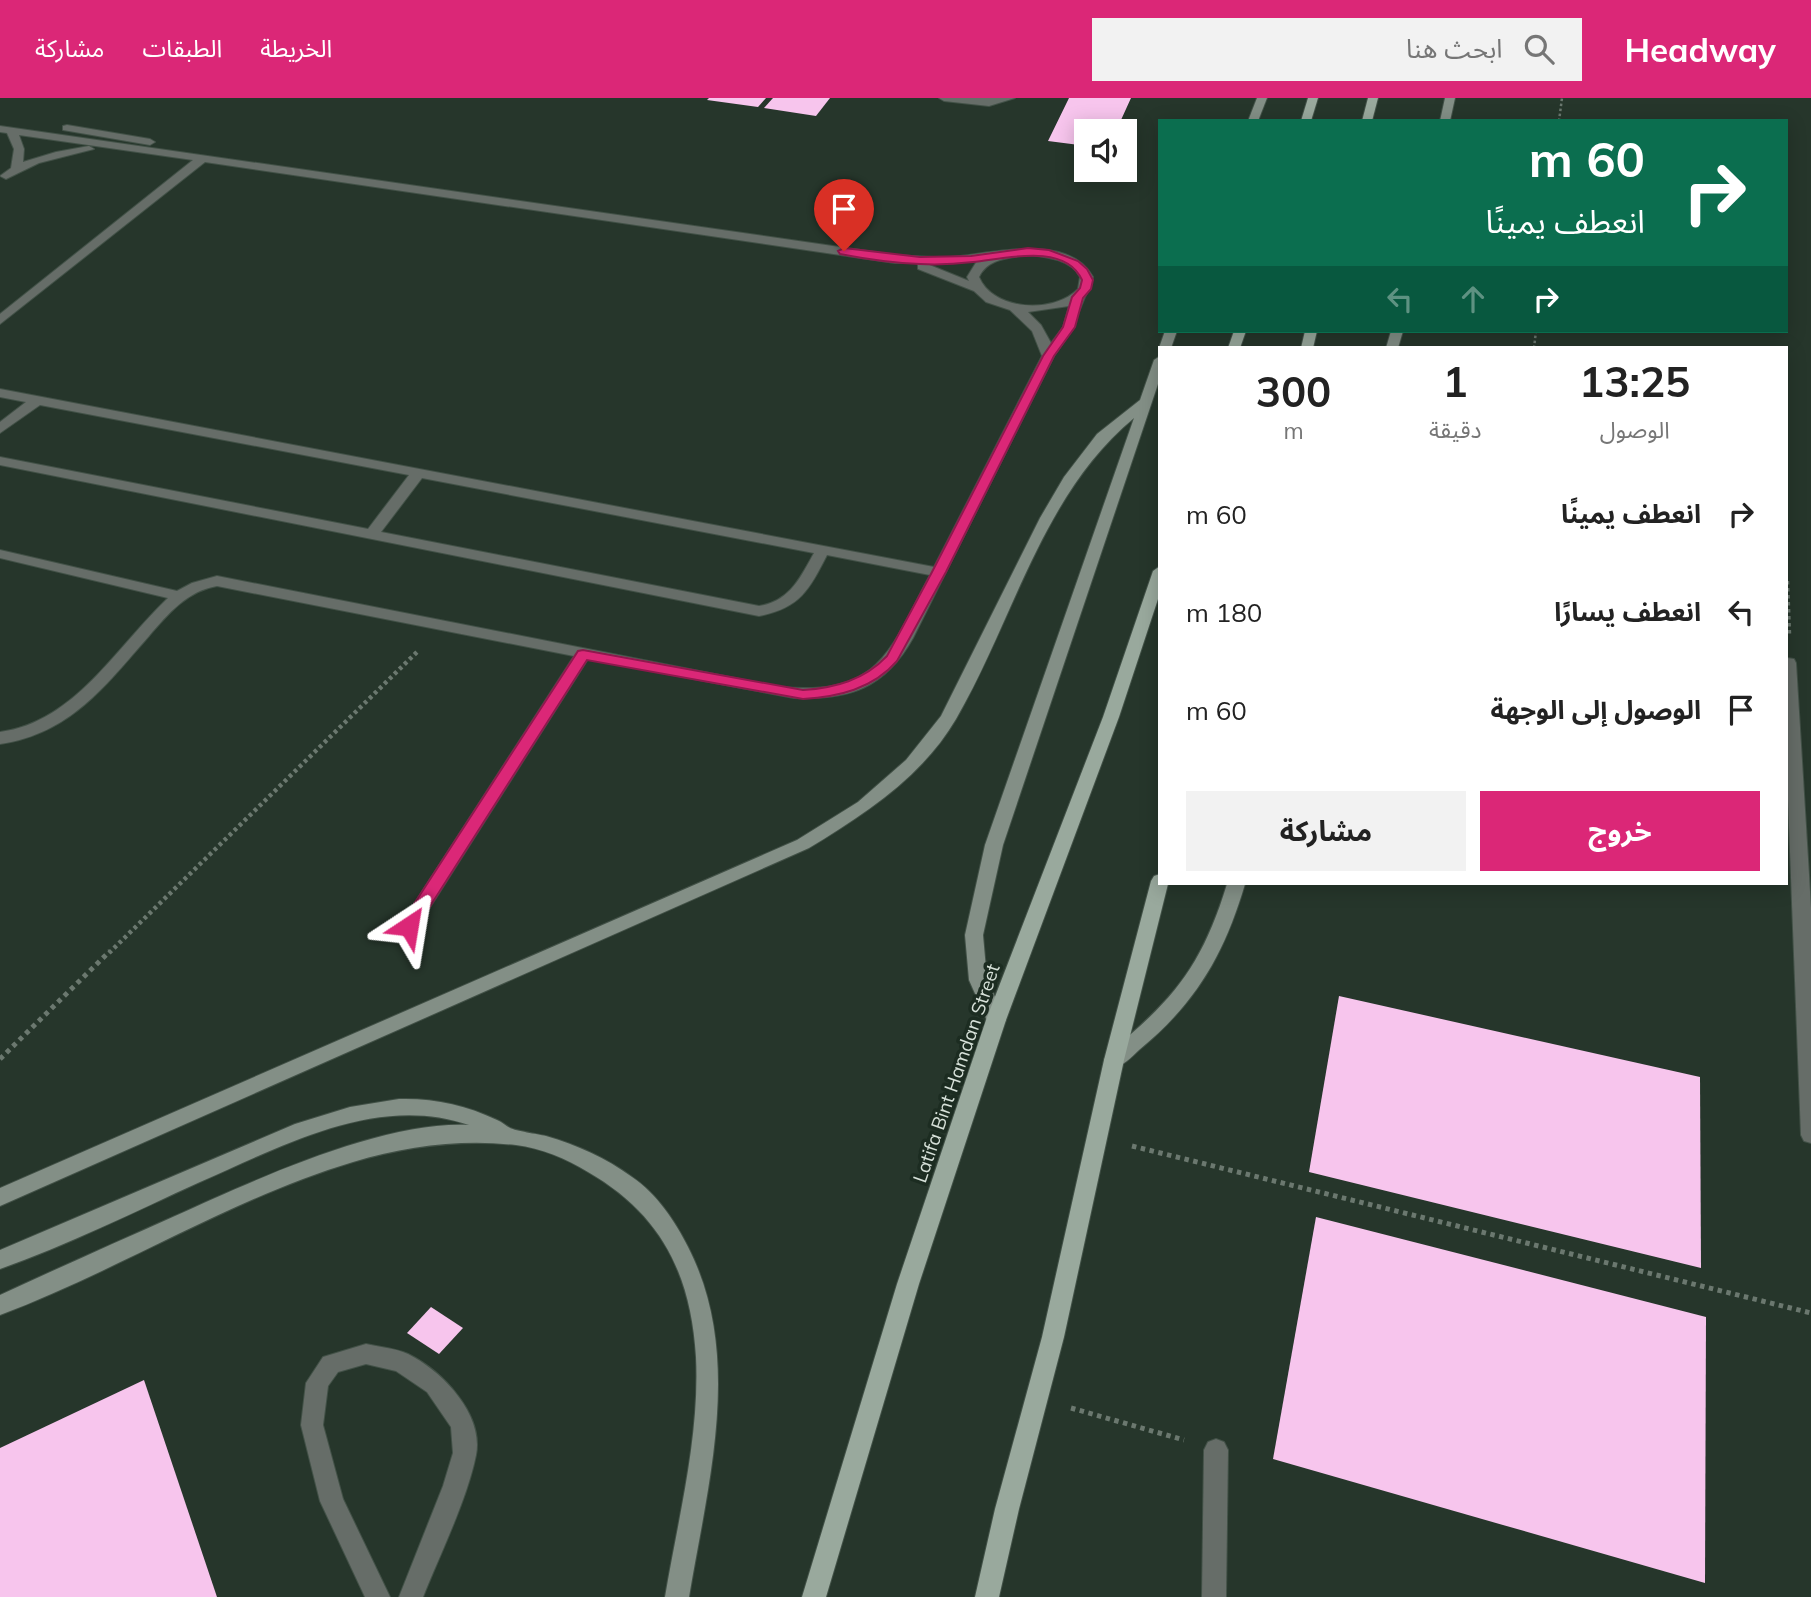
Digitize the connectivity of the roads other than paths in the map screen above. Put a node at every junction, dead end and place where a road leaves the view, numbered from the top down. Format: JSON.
{"nodes":[{"id":1,"x":944,"y":98,"type":"edge"},
{"id":2,"x":1010,"y":98,"type":"edge"},
{"id":3,"x":1262,"y":98,"type":"edge"},
{"id":4,"x":1313,"y":98,"type":"edge"},
{"id":5,"x":1373,"y":98,"type":"edge"},
{"id":6,"x":1450,"y":98,"type":"edge"},
{"id":7,"x":0,"y":118,"type":"edge"},
{"id":8,"x":1254,"y":119,"type":"edge"},
{"id":9,"x":1307,"y":119,"type":"edge"},
{"id":10,"x":1368,"y":119,"type":"edge"},
{"id":11,"x":1445,"y":119,"type":"edge"},
{"id":12,"x":6,"y":130,"type":"edge"},
{"id":13,"x":111,"y":147,"type":"junction"},
{"id":14,"x":203,"y":158,"type":"junction"},
{"id":15,"x":995,"y":256,"type":"junction"},
{"id":16,"x":895,"y":259,"type":"junction"},
{"id":17,"x":975,"y":288,"type":"junction"},
{"id":18,"x":1078,"y":297,"type":"junction"},
{"id":19,"x":1014,"y":307,"type":"junction"},
{"id":20,"x":0,"y":320,"type":"edge"},
{"id":21,"x":1048,"y":356,"type":"junction"},
{"id":22,"x":1158,"y":365,"type":"edge"},
{"id":23,"x":0,"y":393,"type":"edge"},
{"id":24,"x":37,"y":400,"type":"junction"},
{"id":25,"x":1143,"y":403,"type":"junction"},
{"id":26,"x":0,"y":429,"type":"edge"},
{"id":27,"x":0,"y":461,"type":"edge"},
{"id":28,"x":417,"y":475,"type":"junction"},
{"id":29,"x":370,"y":536,"type":"junction"},
{"id":30,"x":822,"y":551,"type":"junction"},
{"id":31,"x":0,"y":554,"type":"edge"},
{"id":32,"x":939,"y":572,"type":"junction"},
{"id":33,"x":1158,"y":577,"type":"edge"},
{"id":34,"x":177,"y":596,"type":"junction"},
{"id":35,"x":583,"y":654,"type":"junction"},
{"id":36,"x":1788,"y":663,"type":"edge"},
{"id":37,"x":0,"y":738,"type":"edge"},
{"id":38,"x":1805,"y":835,"type":"edge"},
{"id":39,"x":1159,"y":885,"type":"edge"},
{"id":40,"x":1236,"y":885,"type":"edge"},
{"id":41,"x":409,"y":926,"type":"dead end"},
{"id":42,"x":996,"y":1020,"type":"junction"},
{"id":43,"x":1114,"y":1060,"type":"junction"},
{"id":44,"x":508,"y":1135,"type":"junction"},
{"id":45,"x":1811,"y":1135,"type":"edge"},
{"id":46,"x":70,"y":1166,"type":"junction"},
{"id":47,"x":0,"y":1187,"type":"edge"},
{"id":48,"x":0,"y":1197,"type":"edge"},
{"id":49,"x":0,"y":1260,"type":"edge"},
{"id":50,"x":0,"y":1305,"type":"edge"},
{"id":51,"x":1216,"y":1450,"type":"road end"},
{"id":52,"x":378,"y":1597,"type":"edge"},
{"id":53,"x":411,"y":1597,"type":"edge"},
{"id":54,"x":677,"y":1597,"type":"edge"},
{"id":55,"x":814,"y":1597,"type":"edge"},
{"id":56,"x":987,"y":1597,"type":"edge"},
{"id":57,"x":1214,"y":1597,"type":"edge"}],
"edges":[{"from":1,"to":2,"type":"street"},
{"from":3,"to":8,"type":"street"},
{"from":4,"to":9,"type":"main road"},
{"from":5,"to":10,"type":"main road"},
{"from":6,"to":11,"type":"street"},
{"from":7,"to":14,"type":"street"},
{"from":12,"to":13,"type":"street"},
{"from":12,"to":13,"type":"street"},
{"from":13,"to":14,"type":"street"},
{"from":14,"to":16,"type":"street"},
{"from":14,"to":20,"type":"street"},
{"from":15,"to":16,"type":"street"},
{"from":15,"to":17,"type":"street"},
{"from":15,"to":18,"type":"street"},
{"from":16,"to":17,"type":"street"},
{"from":17,"to":19,"type":"street"},
{"from":18,"to":19,"type":"street"},
{"from":18,"to":21,"type":"street"},
{"from":19,"to":21,"type":"street"},
{"from":21,"to":32,"type":"street"},
{"from":22,"to":25,"type":"street"},
{"from":23,"to":24,"type":"street"},
{"from":24,"to":26,"type":"street"},
{"from":24,"to":28,"type":"street"},
{"from":25,"to":42,"type":"street"},
{"from":25,"to":46,"type":"street"},
{"from":27,"to":29,"type":"street"},
{"from":28,"to":29,"type":"street"},
{"from":28,"to":30,"type":"street"},
{"from":29,"to":30,"type":"street"},
{"from":30,"to":32,"type":"street"},
{"from":31,"to":34,"type":"street"},
{"from":32,"to":35,"type":"street"},
{"from":33,"to":42,"type":"main road","name":"Latifa Bint Hamdan Street"},
{"from":34,"to":35,"type":"street"},
{"from":34,"to":37,"type":"street"},
{"from":35,"to":41,"type":"street"},
{"from":36,"to":38,"type":"street"},
{"from":38,"to":45,"type":"street"},
{"from":39,"to":43,"type":"main road"},
{"from":40,"to":43,"type":"street"},
{"from":42,"to":55,"type":"main road","name":"Latifa Bint Hamdan Street"},
{"from":43,"to":56,"type":"main road"},
{"from":44,"to":49,"type":"street"},
{"from":44,"to":50,"type":"street"},
{"from":44,"to":54,"type":"street"},
{"from":46,"to":47,"type":"street"},
{"from":46,"to":48,"type":"street"},
{"from":51,"to":57,"type":"street"},
{"from":52,"to":53,"type":"street"}]}
